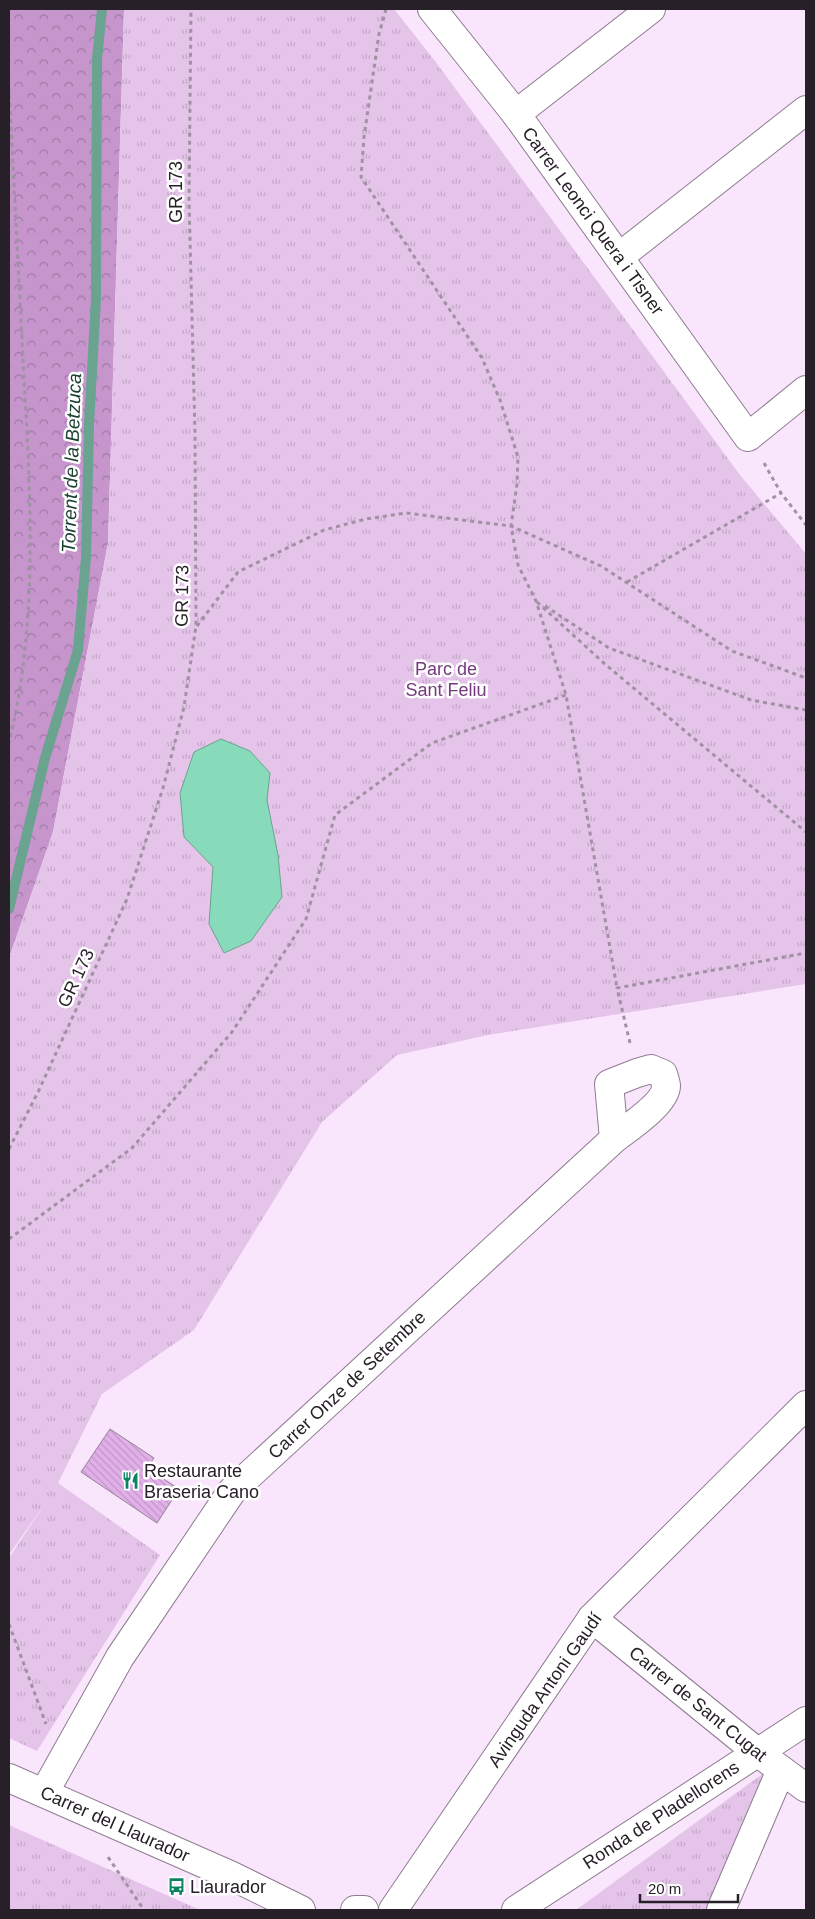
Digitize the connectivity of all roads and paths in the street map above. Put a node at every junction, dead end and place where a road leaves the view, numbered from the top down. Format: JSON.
{"nodes":[{"id":1,"x":191,"y":9,"type":"edge"},
{"id":2,"x":386,"y":9,"type":"edge"},
{"id":3,"x":432,"y":9,"type":"edge"},
{"id":4,"x":651,"y":9,"type":"edge"},
{"id":5,"x":9,"y":87,"type":"edge"},
{"id":6,"x":806,"y":110,"type":"edge"},
{"id":7,"x":516,"y":114,"type":"junction"},
{"id":8,"x":619,"y":258,"type":"junction"},
{"id":9,"x":806,"y":390,"type":"edge"},
{"id":10,"x":748,"y":437,"type":"junction"},
{"id":11,"x":781,"y":493,"type":"junction"},
{"id":12,"x":806,"y":525,"type":"edge"},
{"id":13,"x":511,"y":526,"type":"junction"},
{"id":14,"x":627,"y":582,"type":"junction"},
{"id":15,"x":536,"y":601,"type":"junction"},
{"id":16,"x":196,"y":626,"type":"junction"},
{"id":17,"x":806,"y":678,"type":"edge"},
{"id":18,"x":566,"y":695,"type":"junction"},
{"id":19,"x":806,"y":710,"type":"edge"},
{"id":20,"x":9,"y":743,"type":"edge"},
{"id":21,"x":806,"y":832,"type":"edge"},
{"id":22,"x":806,"y":953,"type":"edge"},
{"id":23,"x":617,"y":988,"type":"junction"},
{"id":24,"x":637,"y":1072,"type":"junction"},
{"id":25,"x":614,"y":1139,"type":"junction"},
{"id":26,"x":9,"y":1149,"type":"edge"},
{"id":27,"x":9,"y":1239,"type":"edge"},
{"id":28,"x":806,"y":1405,"type":"edge"},
{"id":29,"x":592,"y":1618,"type":"junction"},
{"id":30,"x":806,"y":1721,"type":"edge"},
{"id":31,"x":757,"y":1752,"type":"junction"},
{"id":32,"x":781,"y":1770,"type":"junction"},
{"id":33,"x":9,"y":1778,"type":"edge"},
{"id":34,"x":806,"y":1788,"type":"edge"},
{"id":35,"x":44,"y":1793,"type":"junction"},
{"id":36,"x":526,"y":1907,"type":"edge"},
{"id":37,"x":301,"y":1910,"type":"edge"},
{"id":38,"x":355,"y":1910,"type":"edge"},
{"id":39,"x":364,"y":1910,"type":"edge"},
{"id":40,"x":393,"y":1910,"type":"edge"},
{"id":41,"x":721,"y":1910,"type":"edge"}],
"edges":[{"from":1,"to":16,"type":"path","name":"GR 173"},
{"from":2,"to":13,"type":"path"},
{"from":3,"to":7,"type":"street","name":"Carrer Leonci Quera i Tisner"},
{"from":4,"to":7,"type":"street"},
{"from":5,"to":20,"type":"path"},
{"from":6,"to":8,"type":"street"},
{"from":7,"to":8,"type":"street","name":"Carrer Leonci Quera i Tisner"},
{"from":8,"to":10,"type":"street","name":"Carrer Leonci Quera i Tisner"},
{"from":9,"to":10,"type":"street"},
{"from":10,"to":11,"type":"path"},
{"from":11,"to":12,"type":"path"},
{"from":11,"to":14,"type":"path"},
{"from":13,"to":14,"type":"path"},
{"from":13,"to":15,"type":"path"},
{"from":13,"to":16,"type":"path"},
{"from":14,"to":17,"type":"path"},
{"from":15,"to":18,"type":"path"},
{"from":15,"to":19,"type":"path"},
{"from":15,"to":21,"type":"path"},
{"from":16,"to":26,"type":"path","name":"GR 173"},
{"from":18,"to":23,"type":"path"},
{"from":18,"to":27,"type":"path"},
{"from":22,"to":23,"type":"path"},
{"from":23,"to":24,"type":"path"},
{"from":24,"to":25,"type":"street","name":"Carrer Onze de Setembre"},
{"from":24,"to":25,"type":"street","name":"Carrer Onze de Setembre"},
{"from":25,"to":35,"type":"street","name":"Carrer Onze de Setembre"},
{"from":28,"to":29,"type":"street","name":"Avinguda Antoni Gaudí"},
{"from":29,"to":31,"type":"street","name":"Carrer de Sant Cugat"},
{"from":29,"to":40,"type":"street","name":"Avinguda Antoni Gaudí"},
{"from":30,"to":31,"type":"street","name":"Ronda de Pladellorens"},
{"from":31,"to":32,"type":"street","name":"Carrer de Sant Cugat"},
{"from":31,"to":36,"type":"street","name":"Ronda de Pladellorens"},
{"from":32,"to":34,"type":"street","name":"Carrer de Sant Cugat"},
{"from":32,"to":41,"type":"street"},
{"from":33,"to":35,"type":"street","name":"Carrer del Llaurador"},
{"from":35,"to":37,"type":"street","name":"Carrer del Llaurador"},
{"from":38,"to":39,"type":"street"}]}
